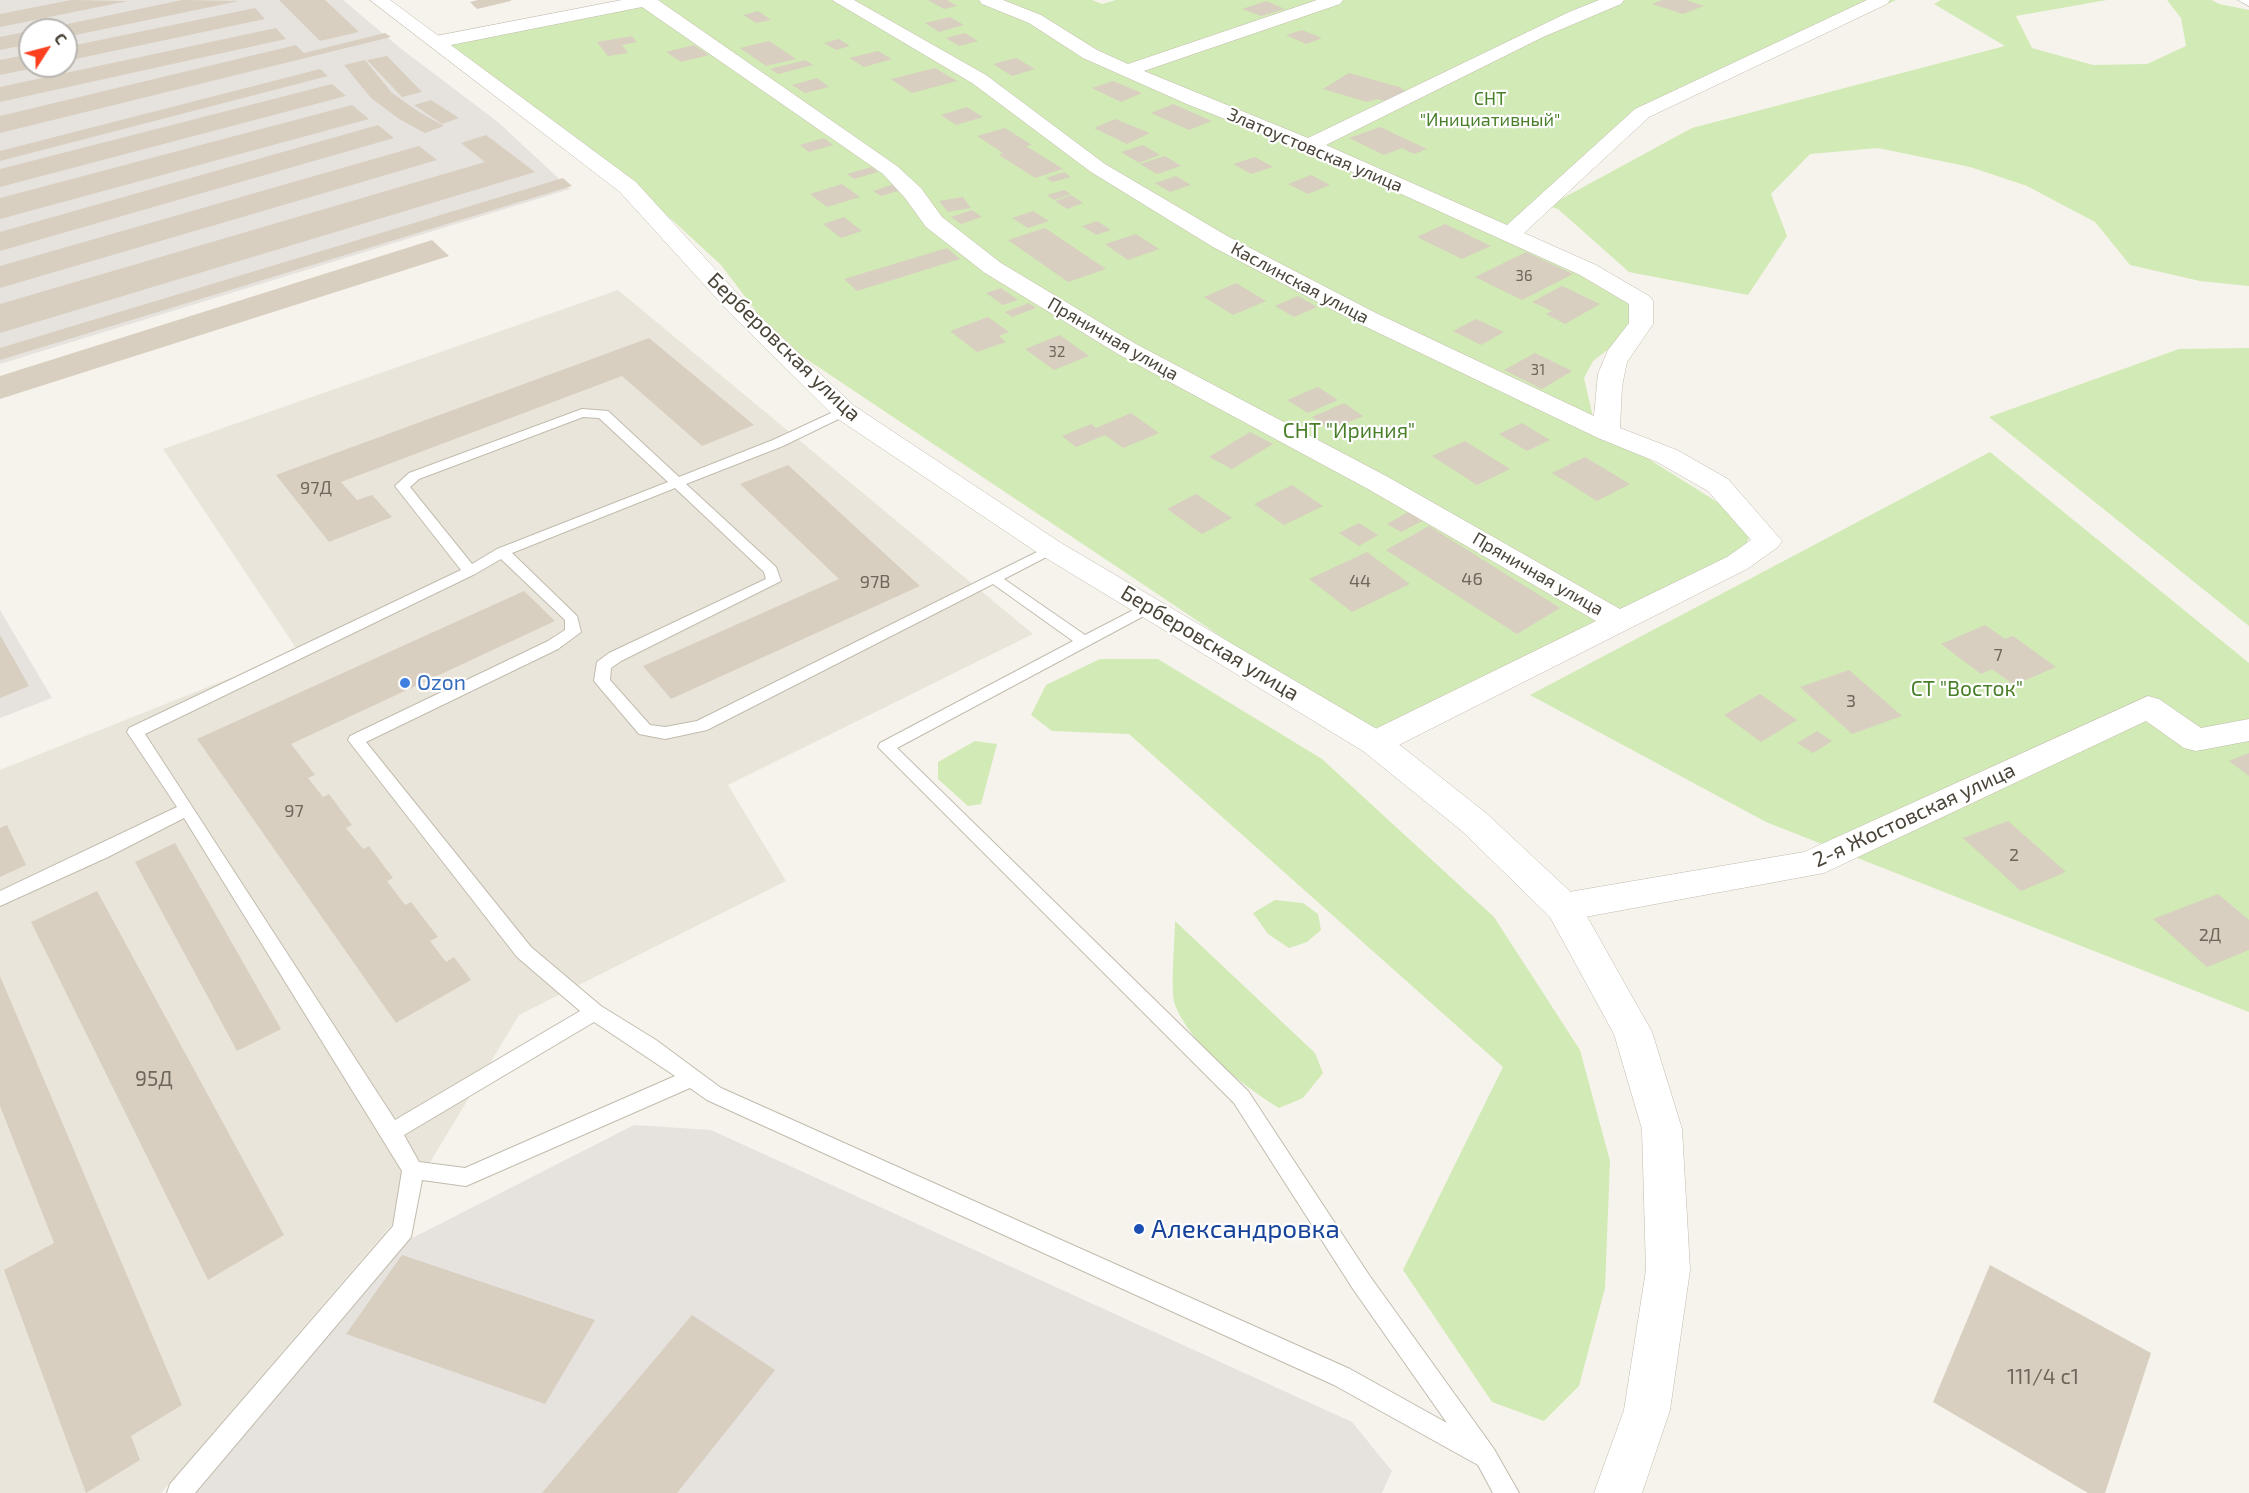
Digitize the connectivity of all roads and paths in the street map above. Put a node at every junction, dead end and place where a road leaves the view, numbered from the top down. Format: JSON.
{"nodes":[{"id":1,"x":379,"y":0,"type":"edge"},
{"id":2,"x":647,"y":0,"type":"edge"},
{"id":3,"x":841,"y":0,"type":"edge"},
{"id":4,"x":988,"y":0,"type":"edge"},
{"id":5,"x":1334,"y":0,"type":"edge"},
{"id":6,"x":1615,"y":0,"type":"edge"},
{"id":7,"x":1881,"y":0,"type":"edge"},
{"id":8,"x":436,"y":42,"type":"junction"},
{"id":9,"x":1129,"y":70,"type":"junction"},
{"id":10,"x":1309,"y":145,"type":"junction"},
{"id":11,"x":1509,"y":235,"type":"junction"},
{"id":12,"x":844,"y":411,"type":"junction"},
{"id":13,"x":1607,"y":432,"type":"junction"},
{"id":14,"x":675,"y":482,"type":"junction"},
{"id":15,"x":1051,"y":549,"type":"junction"},
{"id":16,"x":502,"y":552,"type":"junction"},
{"id":17,"x":471,"y":571,"type":"junction"},
{"id":18,"x":995,"y":579,"type":"junction"},
{"id":19,"x":1150,"y":607,"type":"junction"},
{"id":20,"x":1619,"y":621,"type":"junction"},
{"id":21,"x":1082,"y":640,"type":"junction"},
{"id":22,"x":2249,"y":730,"type":"edge"},
{"id":23,"x":1375,"y":743,"type":"junction"},
{"id":24,"x":187,"y":809,"type":"junction"},
{"id":25,"x":0,"y":899,"type":"edge"},
{"id":26,"x":1563,"y":907,"type":"junction"},
{"id":27,"x":594,"y":1012,"type":"junction"},
{"id":28,"x":692,"y":1078,"type":"junction"},
{"id":29,"x":392,"y":1132,"type":"junction"},
{"id":30,"x":413,"y":1170,"type":"junction"},
{"id":31,"x":1486,"y":1457,"type":"junction"},
{"id":32,"x":178,"y":1493,"type":"edge"},
{"id":33,"x":1507,"y":1493,"type":"edge"},
{"id":34,"x":1618,"y":1493,"type":"edge"}],
"edges":[{"from":1,"to":8,"type":"street","name":"Берберовская улица"},
{"from":2,"to":8,"type":"street"},
{"from":2,"to":20,"type":"street","name":"Пряничная улица"},
{"from":3,"to":13,"type":"street","name":"Каслинская улица"},
{"from":4,"to":9,"type":"street","name":"Златоустовская улица"},
{"from":5,"to":9,"type":"street"},
{"from":6,"to":10,"type":"street"},
{"from":7,"to":11,"type":"street"},
{"from":8,"to":12,"type":"street","name":"Берберовская улица"},
{"from":9,"to":10,"type":"street","name":"Златоустовская улица"},
{"from":10,"to":11,"type":"street","name":"Златоустовская улица"},
{"from":11,"to":13,"type":"street","name":"Златоустовская улица"},
{"from":12,"to":14,"type":"lane"},
{"from":12,"to":15,"type":"street","name":"Берберовская улица"},
{"from":13,"to":20,"type":"street","name":"Каслинская улица"},
{"from":14,"to":16,"type":"lane"},
{"from":14,"to":17,"type":"lane"},
{"from":14,"to":18,"type":"lane"},
{"from":15,"to":18,"type":"lane"},
{"from":15,"to":19,"type":"street","name":"Берберовская улица"},
{"from":16,"to":17,"type":"lane"},
{"from":16,"to":27,"type":"lane"},
{"from":17,"to":24,"type":"lane"},
{"from":18,"to":21,"type":"lane"},
{"from":19,"to":21,"type":"lane"},
{"from":19,"to":23,"type":"street","name":"Берберовская улица"},
{"from":20,"to":23,"type":"street"},
{"from":21,"to":31,"type":"lane"},
{"from":22,"to":26,"type":"street","name":"2-я Жостовская улица"},
{"from":23,"to":26,"type":"street","name":"Берберовская улица"},
{"from":24,"to":25,"type":"lane"},
{"from":24,"to":29,"type":"lane"},
{"from":26,"to":34,"type":"street","name":"Берберовская улица"},
{"from":27,"to":28,"type":"lane"},
{"from":27,"to":29,"type":"lane"},
{"from":28,"to":30,"type":"lane"},
{"from":28,"to":31,"type":"lane"},
{"from":29,"to":30,"type":"lane"},
{"from":30,"to":32,"type":"lane"},
{"from":31,"to":33,"type":"lane"}]}
